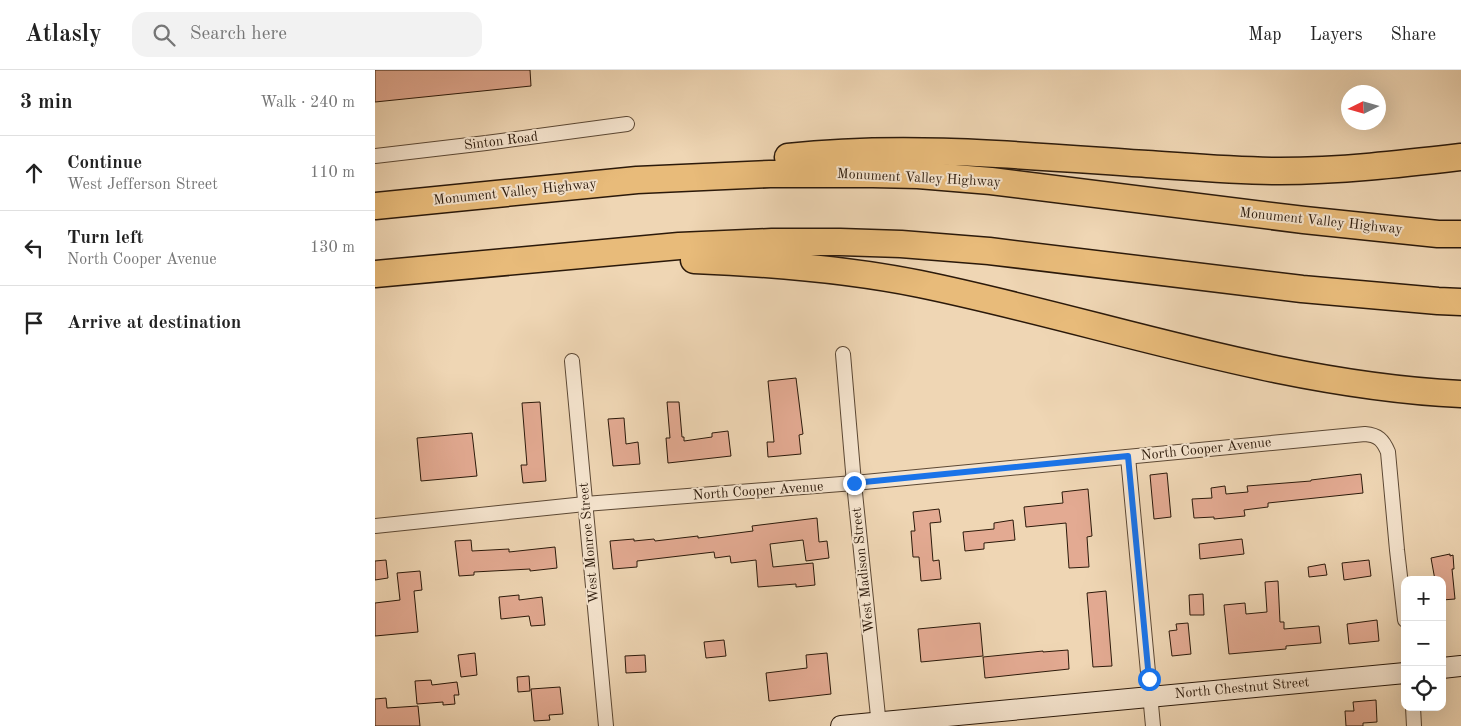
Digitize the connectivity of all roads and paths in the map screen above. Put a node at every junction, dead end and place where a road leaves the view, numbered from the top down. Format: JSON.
{"nodes":[{"id":1,"x":627,"y":124,"type":"dead end"},
{"id":2,"x":375,"y":156,"type":"edge"},
{"id":3,"x":1461,"y":157,"type":"edge"},
{"id":4,"x":637,"y":180,"type":"junction"},
{"id":5,"x":375,"y":206,"type":"edge"},
{"id":6,"x":1461,"y":234,"type":"edge"},
{"id":7,"x":559,"y":257,"type":"junction"},
{"id":8,"x":375,"y":274,"type":"edge"},
{"id":9,"x":1461,"y":302,"type":"edge"},
{"id":10,"x":843,"y":354,"type":"dead end"},
{"id":11,"x":571,"y":361,"type":"dead end"},
{"id":12,"x":1461,"y":394,"type":"edge"},
{"id":13,"x":1128,"y":456,"type":"junction"},
{"id":14,"x":854,"y":483,"type":"junction"},
{"id":15,"x":585,"y":504,"type":"junction"},
{"id":16,"x":375,"y":526,"type":"edge"},
{"id":17,"x":1401,"y":585,"type":"edge"},
{"id":18,"x":1461,"y":666,"type":"edge"},
{"id":19,"x":1446,"y":668,"type":"edge"},
{"id":20,"x":1401,"y":673,"type":"edge"},
{"id":21,"x":1151,"y":697,"type":"junction"},
{"id":22,"x":1413,"y":711,"type":"edge"},
{"id":23,"x":879,"y":724,"type":"edge"},
{"id":24,"x":606,"y":726,"type":"edge"},
{"id":25,"x":841,"y":726,"type":"edge"},
{"id":26,"x":1153,"y":726,"type":"edge"},
{"id":27,"x":1414,"y":726,"type":"edge"}],
"edges":[{"from":1,"to":2,"type":"street","name":"Sinton Road"},
{"from":3,"to":4,"type":"highway"},
{"from":4,"to":5,"type":"highway","name":"Monument Valley Highway"},
{"from":4,"to":6,"type":"highway","name":"Monument Valley Highway"},
{"from":7,"to":8,"type":"highway"},
{"from":7,"to":9,"type":"highway"},
{"from":7,"to":12,"type":"highway"},
{"from":10,"to":14,"type":"street","name":"West Madison Street"},
{"from":11,"to":15,"type":"street","name":"West Monroe Street"},
{"from":13,"to":14,"type":"street","name":"North Cooper Avenue"},
{"from":13,"to":17,"type":"street","name":"North Cooper Avenue"},
{"from":13,"to":21,"type":"street"},
{"from":14,"to":15,"type":"street","name":"North Cooper Avenue"},
{"from":14,"to":23,"type":"street","name":"West Madison Street"},
{"from":15,"to":16,"type":"street","name":"North Cooper Avenue"},
{"from":15,"to":24,"type":"street","name":"West Monroe Street"},
{"from":18,"to":19,"type":"main road"},
{"from":20,"to":21,"type":"main road","name":"North Chestnut Street"},
{"from":21,"to":23,"type":"main road","name":"North Chestnut Street"},
{"from":21,"to":26,"type":"street"},
{"from":22,"to":27,"type":"street"},
{"from":23,"to":25,"type":"main road","name":"North Chestnut Street"}]}
